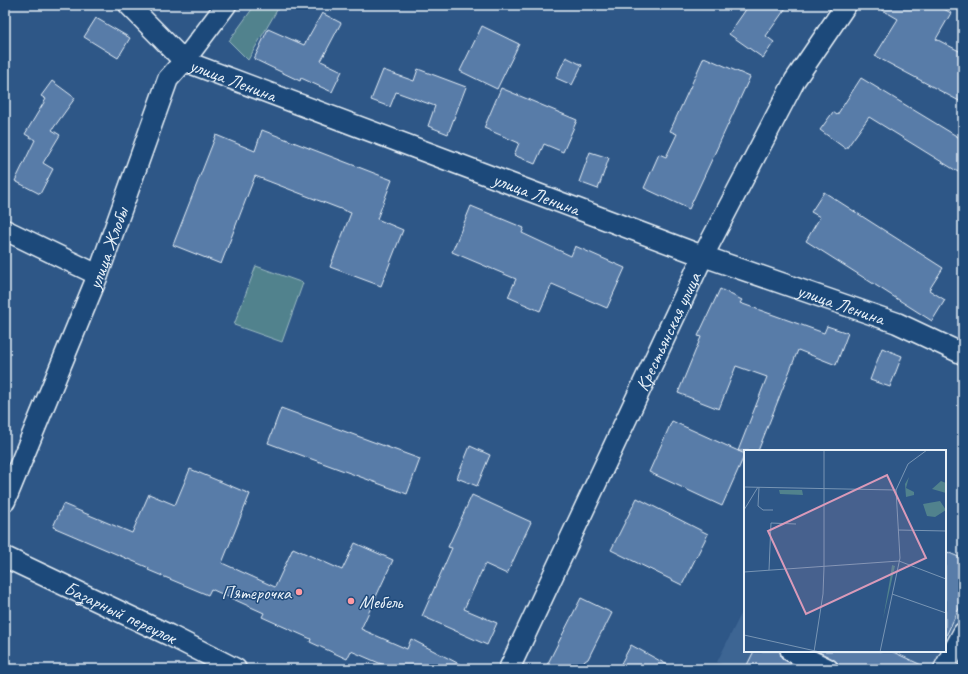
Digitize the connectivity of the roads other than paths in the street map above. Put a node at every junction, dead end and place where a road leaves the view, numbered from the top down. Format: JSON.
{"nodes":[{"id":1,"x":129,"y":5,"type":"edge"},
{"id":2,"x":226,"y":5,"type":"edge"},
{"id":3,"x":846,"y":5,"type":"edge"},
{"id":4,"x":184,"y":61,"type":"junction"},
{"id":5,"x":5,"y":230,"type":"edge"},
{"id":6,"x":703,"y":256,"type":"junction"},
{"id":7,"x":98,"y":275,"type":"junction"},
{"id":8,"x":963,"y":354,"type":"edge"},
{"id":9,"x":5,"y":501,"type":"edge"},
{"id":10,"x":5,"y":557,"type":"edge"},
{"id":11,"x":963,"y":632,"type":"edge"},
{"id":12,"x":793,"y":652,"type":"edge"},
{"id":13,"x":236,"y":669,"type":"edge"},
{"id":14,"x":509,"y":669,"type":"edge"},
{"id":15,"x":828,"y":669,"type":"edge"},
{"id":16,"x":944,"y":669,"type":"edge"}],
"edges":[{"from":1,"to":4,"type":"street","name":"улица Ленина"},
{"from":2,"to":4,"type":"street","name":"улица Жлобы"},
{"from":3,"to":6,"type":"street","name":"Крестьянская улица"},
{"from":4,"to":6,"type":"street","name":"улица Ленина"},
{"from":4,"to":7,"type":"street","name":"улица Жлобы"},
{"from":5,"to":7,"type":"street"},
{"from":6,"to":8,"type":"street","name":"улица Ленина"},
{"from":6,"to":14,"type":"street","name":"Крестьянская улица"},
{"from":7,"to":9,"type":"street","name":"улица Жлобы"},
{"from":10,"to":13,"type":"street","name":"Базарный переулок"},
{"from":11,"to":16,"type":"street"},
{"from":12,"to":15,"type":"street"}]}
